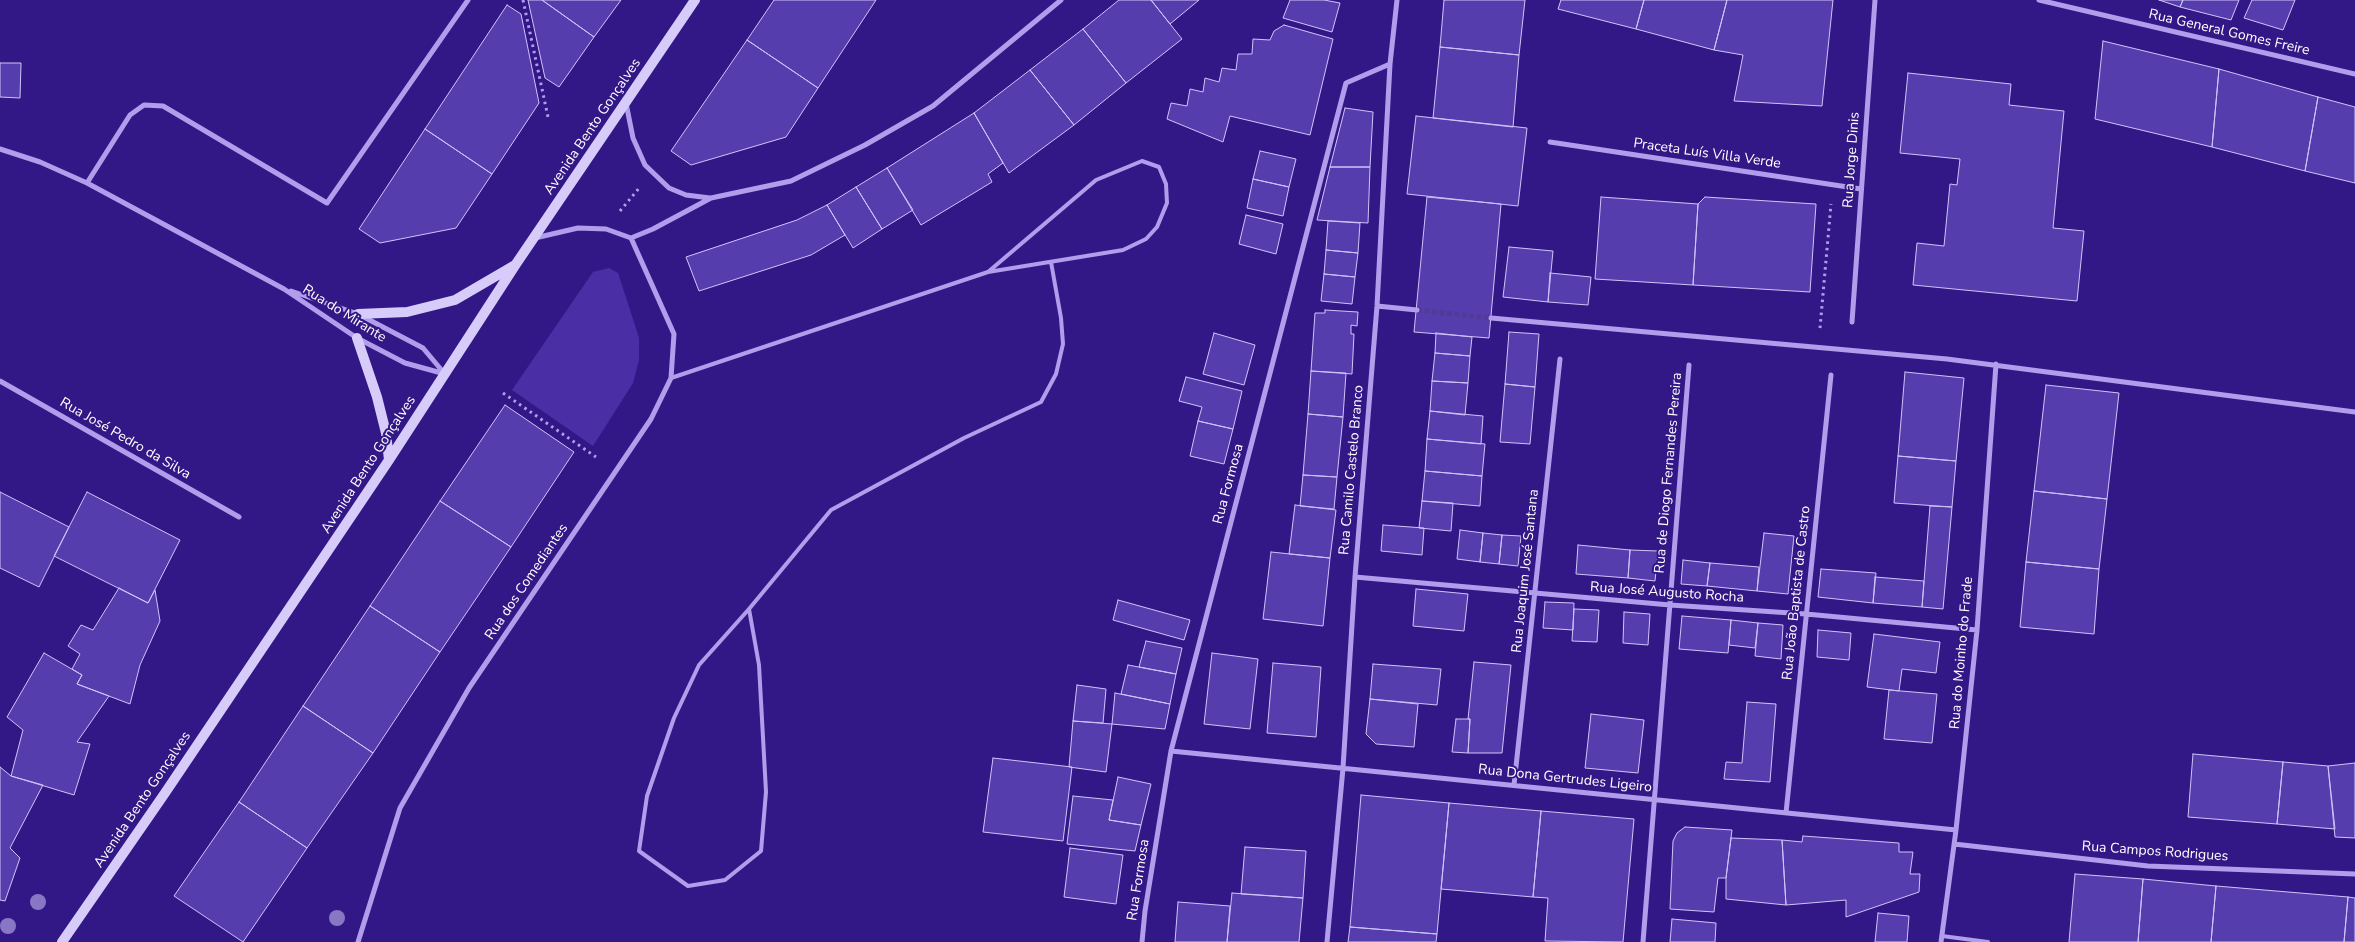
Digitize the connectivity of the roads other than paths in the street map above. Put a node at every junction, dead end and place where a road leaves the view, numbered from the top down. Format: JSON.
{"nodes":[{"id":1,"x":468,"y":0,"type":"edge"},
{"id":2,"x":695,"y":0,"type":"edge"},
{"id":3,"x":1061,"y":0,"type":"edge"},
{"id":4,"x":1397,"y":0,"type":"edge"},
{"id":5,"x":1875,"y":0,"type":"edge"},
{"id":6,"x":2039,"y":0,"type":"edge"},
{"id":7,"x":1390,"y":64,"type":"junction"},
{"id":8,"x":2355,"y":74,"type":"edge"},
{"id":9,"x":626,"y":103,"type":"junction"},
{"id":10,"x":1550,"y":142,"type":"dead end"},
{"id":11,"x":0,"y":149,"type":"edge"},
{"id":12,"x":87,"y":183,"type":"junction"},
{"id":13,"x":1861,"y":189,"type":"junction"},
{"id":14,"x":711,"y":198,"type":"junction"},
{"id":15,"x":535,"y":238,"type":"junction"},
{"id":16,"x":632,"y":238,"type":"junction"},
{"id":17,"x":1051,"y":262,"type":"junction"},
{"id":18,"x":516,"y":264,"type":"junction"},
{"id":19,"x":988,"y":272,"type":"junction"},
{"id":20,"x":284,"y":289,"type":"junction"},
{"id":21,"x":1377,"y":306,"type":"junction"},
{"id":22,"x":1416,"y":310,"type":"tunnel mouth"},
{"id":23,"x":358,"y":314,"type":"junction"},
{"id":24,"x":1491,"y":318,"type":"tunnel mouth"},
{"id":25,"x":1852,"y":322,"type":"dead end"},
{"id":26,"x":357,"y":338,"type":"junction"},
{"id":27,"x":1560,"y":359,"type":"dead end"},
{"id":28,"x":1996,"y":364,"type":"junction"},
{"id":29,"x":1689,"y":365,"type":"dead end"},
{"id":30,"x":445,"y":374,"type":"junction"},
{"id":31,"x":1831,"y":375,"type":"dead end"},
{"id":32,"x":671,"y":378,"type":"junction"},
{"id":33,"x":0,"y":381,"type":"edge"},
{"id":34,"x":2355,"y":412,"type":"edge"},
{"id":35,"x":389,"y":460,"type":"junction"},
{"id":36,"x":239,"y":517,"type":"dead end"},
{"id":37,"x":1355,"y":577,"type":"junction"},
{"id":38,"x":1534,"y":593,"type":"junction"},
{"id":39,"x":1670,"y":606,"type":"junction"},
{"id":40,"x":749,"y":609,"type":"junction"},
{"id":41,"x":1806,"y":614,"type":"junction"},
{"id":42,"x":1977,"y":630,"type":"junction"},
{"id":43,"x":1172,"y":751,"type":"junction"},
{"id":44,"x":1343,"y":768,"type":"junction"},
{"id":45,"x":1514,"y":785,"type":"junction"},
{"id":46,"x":1655,"y":800,"type":"junction"},
{"id":47,"x":1786,"y":813,"type":"junction"},
{"id":48,"x":1956,"y":830,"type":"junction"},
{"id":49,"x":1954,"y":844,"type":"junction"},
{"id":50,"x":2355,"y":874,"type":"edge"},
{"id":51,"x":1942,"y":939,"type":"edge"},
{"id":52,"x":62,"y":942,"type":"edge"},
{"id":53,"x":358,"y":942,"type":"edge"},
{"id":54,"x":1142,"y":942,"type":"edge"},
{"id":55,"x":1327,"y":942,"type":"edge"},
{"id":56,"x":1643,"y":942,"type":"edge"},
{"id":57,"x":1988,"y":942,"type":"edge"}],
"edges":[{"from":1,"to":12,"type":"street"},
{"from":2,"to":9,"type":"main road","name":"Avenida Bento Gonçalves"},
{"from":3,"to":14,"type":"street"},
{"from":4,"to":7,"type":"street","name":"Rua Camilo Castelo Branco"},
{"from":5,"to":13,"type":"street","name":"Rua Jorge Dinis"},
{"from":6,"to":8,"type":"street","name":"Rua General Gomes Freire"},
{"from":7,"to":21,"type":"street","name":"Rua Camilo Castelo Branco"},
{"from":7,"to":43,"type":"street","name":"Rua Formosa"},
{"from":9,"to":14,"type":"street"},
{"from":9,"to":15,"type":"main road","name":"Avenida Bento Gonçalves"},
{"from":10,"to":13,"type":"street","name":"Praceta Luís Villa Verde"},
{"from":11,"to":12,"type":"street","name":"Rua do Mirante"},
{"from":12,"to":20,"type":"street","name":"Rua do Mirante"},
{"from":13,"to":25,"type":"street","name":"Rua Jorge Dinis"},
{"from":14,"to":16,"type":"street"},
{"from":15,"to":16,"type":"street"},
{"from":15,"to":18,"type":"main road","name":"Avenida Bento Gonçalves"},
{"from":16,"to":32,"type":"street","name":"Rua dos Comediantes"},
{"from":17,"to":19,"type":"lane"},
{"from":17,"to":19,"type":"lane"},
{"from":17,"to":40,"type":"lane"},
{"from":18,"to":23,"type":"main road"},
{"from":18,"to":30,"type":"main road","name":"Avenida Bento Gonçalves"},
{"from":19,"to":32,"type":"lane"},
{"from":20,"to":23,"type":"street","name":"Rua do Mirante"},
{"from":20,"to":26,"type":"street","name":"Rua do Mirante"},
{"from":21,"to":22,"type":"street"},
{"from":21,"to":37,"type":"street","name":"Rua Camilo Castelo Branco"},
{"from":23,"to":30,"type":"street","name":"Rua do Mirante"},
{"from":24,"to":28,"type":"street"},
{"from":26,"to":30,"type":"street","name":"Rua do Mirante"},
{"from":26,"to":35,"type":"main road"},
{"from":27,"to":38,"type":"street","name":"Rua Joaquim José Santana"},
{"from":28,"to":34,"type":"street"},
{"from":28,"to":42,"type":"street","name":"Rua do Moinho do Frade"},
{"from":29,"to":39,"type":"street","name":"Rua de Diogo Fernandes Pereira"},
{"from":30,"to":35,"type":"main road","name":"Avenida Bento Gonçalves"},
{"from":31,"to":41,"type":"street","name":"Rua João Baptista de Castro"},
{"from":32,"to":53,"type":"street","name":"Rua dos Comediantes"},
{"from":33,"to":36,"type":"street","name":"Rua José Pedro da Silva"},
{"from":35,"to":52,"type":"main road","name":"Avenida Bento Gonçalves"},
{"from":37,"to":38,"type":"street","name":"Rua José Augusto Rocha"},
{"from":37,"to":44,"type":"street","name":"Rua Camilo Castelo Branco"},
{"from":38,"to":39,"type":"street","name":"Rua José Augusto Rocha"},
{"from":38,"to":45,"type":"street","name":"Rua Joaquim José Santana"},
{"from":39,"to":41,"type":"street","name":"Rua José Augusto Rocha"},
{"from":39,"to":46,"type":"street","name":"Rua de Diogo Fernandes Pereira"},
{"from":40,"to":40,"type":"lane"},
{"from":41,"to":42,"type":"street","name":"Rua José Augusto Rocha"},
{"from":41,"to":47,"type":"street","name":"Rua João Baptista de Castro"},
{"from":42,"to":48,"type":"street","name":"Rua do Moinho do Frade"},
{"from":43,"to":44,"type":"street","name":"Rua Dona Gertrudes Ligeiro"},
{"from":43,"to":54,"type":"street","name":"Rua Formosa"},
{"from":44,"to":45,"type":"street","name":"Rua Dona Gertrudes Ligeiro"},
{"from":44,"to":55,"type":"street","name":"Rua Camilo Castelo Branco"},
{"from":45,"to":46,"type":"street","name":"Rua Dona Gertrudes Ligeiro"},
{"from":46,"to":47,"type":"street","name":"Rua Dona Gertrudes Ligeiro"},
{"from":46,"to":56,"type":"street","name":"Rua de Diogo Fernandes Pereira"},
{"from":47,"to":48,"type":"street","name":"Rua Dona Gertrudes Ligeiro"},
{"from":48,"to":49,"type":"street","name":"Rua do Moinho do Frade"},
{"from":49,"to":50,"type":"street","name":"Rua Campos Rodrigues"},
{"from":49,"to":51,"type":"street","name":"Rua do Moinho do Frade"},
{"from":51,"to":57,"type":"lane"}]}
